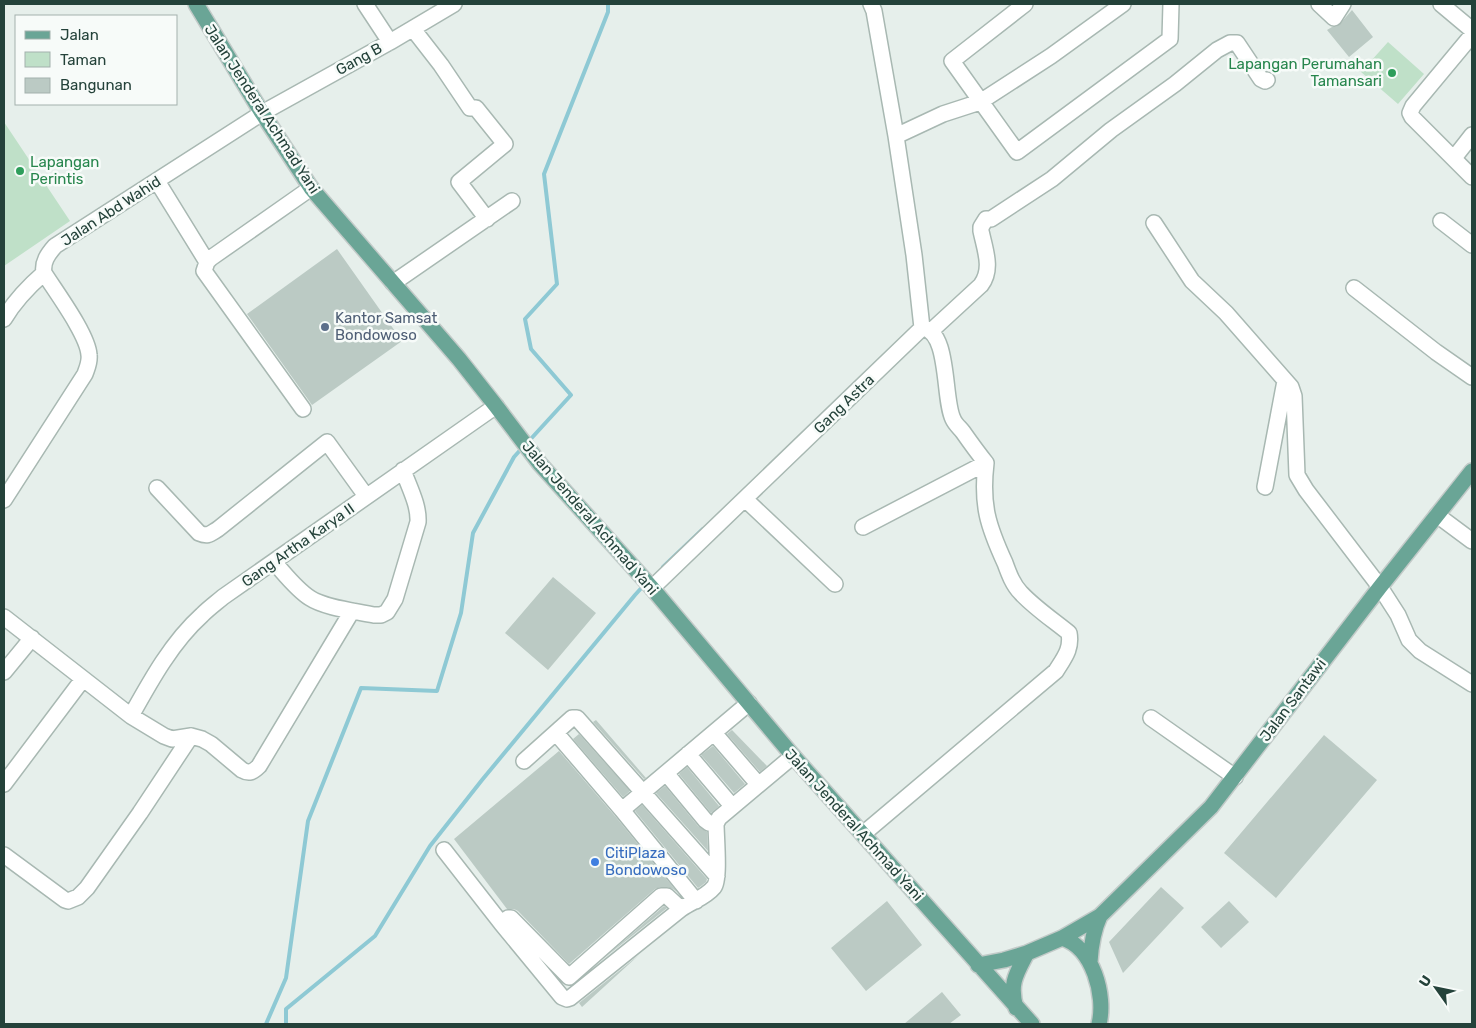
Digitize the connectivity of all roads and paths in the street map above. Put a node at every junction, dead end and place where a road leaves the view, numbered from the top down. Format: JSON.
{"nodes":[{"id":1,"x":196,"y":4,"type":"edge"},
{"id":2,"x":365,"y":4,"type":"edge"},
{"id":3,"x":454,"y":4,"type":"edge"},
{"id":4,"x":871,"y":4,"type":"edge"},
{"id":5,"x":1025,"y":4,"type":"edge"},
{"id":6,"x":1123,"y":4,"type":"edge"},
{"id":7,"x":1171,"y":4,"type":"edge"},
{"id":8,"x":1318,"y":4,"type":"edge"},
{"id":9,"x":1343,"y":4,"type":"edge"},
{"id":10,"x":1440,"y":4,"type":"edge"},
{"id":11,"x":413,"y":29,"type":"junction"},
{"id":12,"x":1472,"y":30,"type":"edge"},
{"id":13,"x":1472,"y":35,"type":"edge"},
{"id":14,"x":390,"y":42,"type":"junction"},
{"id":15,"x":1267,"y":80,"type":"dead end"},
{"id":16,"x":980,"y":102,"type":"junction"},
{"id":17,"x":262,"y":113,"type":"junction"},
{"id":18,"x":1472,"y":135,"type":"edge"},
{"id":19,"x":896,"y":136,"type":"junction"},
{"id":20,"x":1454,"y":158,"type":"junction"},
{"id":21,"x":1472,"y":177,"type":"edge"},
{"id":22,"x":157,"y":181,"type":"junction"},
{"id":23,"x":311,"y":188,"type":"junction"},
{"id":24,"x":512,"y":202,"type":"dead end"},
{"id":25,"x":486,"y":219,"type":"junction"},
{"id":26,"x":1441,"y":221,"type":"dead end"},
{"id":27,"x":1154,"y":223,"type":"dead end"},
{"id":28,"x":1472,"y":245,"type":"edge"},
{"id":29,"x":207,"y":262,"type":"junction"},
{"id":30,"x":44,"y":273,"type":"junction"},
{"id":31,"x":393,"y":283,"type":"junction"},
{"id":32,"x":1354,"y":288,"type":"dead end"},
{"id":33,"x":4,"y":318,"type":"edge"},
{"id":34,"x":927,"y":330,"type":"junction"},
{"id":35,"x":1472,"y":377,"type":"edge"},
{"id":36,"x":1285,"y":381,"type":"junction"},
{"id":37,"x":496,"y":406,"type":"junction"},
{"id":38,"x":303,"y":408,"type":"dead end"},
{"id":39,"x":986,"y":463,"type":"junction"},
{"id":40,"x":404,"y":470,"type":"junction"},
{"id":41,"x":1472,"y":471,"type":"edge"},
{"id":42,"x":1265,"y":487,"type":"dead end"},
{"id":43,"x":157,"y":488,"type":"dead end"},
{"id":44,"x":366,"y":496,"type":"junction"},
{"id":45,"x":745,"y":499,"type":"junction"},
{"id":46,"x":4,"y":500,"type":"edge"},
{"id":47,"x":1437,"y":515,"type":"junction"},
{"id":48,"x":863,"y":527,"type":"dead end"},
{"id":49,"x":1472,"y":541,"type":"edge"},
{"id":50,"x":274,"y":562,"type":"junction"},
{"id":51,"x":835,"y":584,"type":"dead end"},
{"id":52,"x":1380,"y":587,"type":"junction"},
{"id":53,"x":652,"y":588,"type":"junction"},
{"id":54,"x":352,"y":610,"type":"junction"},
{"id":55,"x":4,"y":617,"type":"edge"},
{"id":56,"x":32,"y":638,"type":"junction"},
{"id":57,"x":4,"y":672,"type":"edge"},
{"id":58,"x":82,"y":679,"type":"junction"},
{"id":59,"x":1472,"y":684,"type":"edge"},
{"id":60,"x":749,"y":703,"type":"junction"},
{"id":61,"x":130,"y":716,"type":"junction"},
{"id":62,"x":1151,"y":718,"type":"dead end"},
{"id":63,"x":556,"y":733,"type":"junction"},
{"id":64,"x":714,"y":733,"type":"junction"},
{"id":65,"x":191,"y":736,"type":"junction"},
{"id":66,"x":688,"y":754,"type":"junction"},
{"id":67,"x":793,"y":756,"type":"junction"},
{"id":68,"x":524,"y":762,"type":"dead end"},
{"id":69,"x":666,"y":773,"type":"junction"},
{"id":70,"x":1235,"y":777,"type":"junction"},
{"id":71,"x":4,"y":784,"type":"edge"},
{"id":72,"x":758,"y":784,"type":"junction"},
{"id":73,"x":642,"y":793,"type":"junction"},
{"id":74,"x":732,"y":806,"type":"junction"},
{"id":75,"x":622,"y":810,"type":"junction"},
{"id":76,"x":716,"y":824,"type":"junction"},
{"id":77,"x":863,"y":834,"type":"junction"},
{"id":78,"x":444,"y":850,"type":"dead end"},
{"id":79,"x":4,"y":855,"type":"edge"},
{"id":80,"x":717,"y":876,"type":"junction"},
{"id":81,"x":696,"y":901,"type":"junction"},
{"id":82,"x":681,"y":909,"type":"junction"},
{"id":83,"x":1100,"y":916,"type":"junction"},
{"id":84,"x":501,"y":923,"type":"junction"},
{"id":85,"x":1062,"y":938,"type":"junction"},
{"id":86,"x":1027,"y":953,"type":"junction"},
{"id":87,"x":1090,"y":962,"type":"junction"},
{"id":88,"x":978,"y":965,"type":"junction"},
{"id":89,"x":569,"y":976,"type":"junction"},
{"id":90,"x":581,"y":990,"type":"junction"},
{"id":91,"x":1016,"y":1008,"type":"junction"},
{"id":92,"x":1032,"y":1024,"type":"edge"},
{"id":93,"x":1099,"y":1024,"type":"edge"}],
"edges":[{"from":1,"to":17,"type":"main road","name":"Jalan Jenderal Achmad Yani"},
{"from":2,"to":14,"type":"street"},
{"from":3,"to":11,"type":"street","name":"Gang B"},
{"from":4,"to":19,"type":"street"},
{"from":5,"to":16,"type":"street"},
{"from":6,"to":16,"type":"street"},
{"from":7,"to":16,"type":"street"},
{"from":8,"to":9,"type":"street"},
{"from":10,"to":12,"type":"street"},
{"from":11,"to":14,"type":"street","name":"Gang B"},
{"from":11,"to":25,"type":"street"},
{"from":13,"to":20,"type":"street"},
{"from":14,"to":17,"type":"street","name":"Gang B"},
{"from":15,"to":34,"type":"street","name":"Gang Astra"},
{"from":16,"to":19,"type":"street"},
{"from":17,"to":22,"type":"street","name":"Jalan Abd Wahid"},
{"from":17,"to":23,"type":"main road","name":"Jalan Jenderal Achmad Yani"},
{"from":18,"to":20,"type":"street"},
{"from":19,"to":34,"type":"street"},
{"from":20,"to":21,"type":"street"},
{"from":22,"to":29,"type":"street"},
{"from":22,"to":30,"type":"street","name":"Jalan Abd Wahid"},
{"from":23,"to":29,"type":"street"},
{"from":23,"to":31,"type":"main road","name":"Jalan Jenderal Achmad Yani"},
{"from":24,"to":25,"type":"street"},
{"from":25,"to":31,"type":"street"},
{"from":26,"to":28,"type":"street"},
{"from":27,"to":36,"type":"street"},
{"from":29,"to":38,"type":"street"},
{"from":30,"to":33,"type":"street"},
{"from":30,"to":46,"type":"street"},
{"from":31,"to":37,"type":"main road","name":"Jalan Jenderal Achmad Yani"},
{"from":32,"to":35,"type":"street"},
{"from":34,"to":39,"type":"street"},
{"from":34,"to":45,"type":"street","name":"Gang Astra"},
{"from":36,"to":42,"type":"street"},
{"from":36,"to":52,"type":"street"},
{"from":37,"to":40,"type":"street","name":"Gang Artha Karya II"},
{"from":37,"to":53,"type":"main road","name":"Jalan Jenderal Achmad Yani"},
{"from":39,"to":48,"type":"street"},
{"from":39,"to":77,"type":"street"},
{"from":40,"to":44,"type":"street","name":"Gang Artha Karya II"},
{"from":40,"to":54,"type":"street"},
{"from":41,"to":47,"type":"main road","name":"Jalan Santawi"},
{"from":43,"to":44,"type":"street"},
{"from":44,"to":50,"type":"street","name":"Gang Artha Karya II"},
{"from":45,"to":51,"type":"street"},
{"from":45,"to":53,"type":"street","name":"Gang Astra"},
{"from":47,"to":49,"type":"street"},
{"from":47,"to":52,"type":"main road","name":"Jalan Santawi"},
{"from":50,"to":54,"type":"street"},
{"from":50,"to":61,"type":"street","name":"Gang Artha Karya II"},
{"from":52,"to":59,"type":"street"},
{"from":52,"to":70,"type":"main road","name":"Jalan Santawi"},
{"from":53,"to":60,"type":"main road","name":"Jalan Jenderal Achmad Yani"},
{"from":54,"to":65,"type":"street"},
{"from":55,"to":56,"type":"street"},
{"from":56,"to":57,"type":"street"},
{"from":56,"to":58,"type":"street"},
{"from":58,"to":61,"type":"street"},
{"from":58,"to":71,"type":"street"},
{"from":60,"to":64,"type":"street"},
{"from":60,"to":67,"type":"main road","name":"Jalan Jenderal Achmad Yani"},
{"from":61,"to":65,"type":"street"},
{"from":62,"to":70,"type":"street"},
{"from":63,"to":68,"type":"street"},
{"from":63,"to":73,"type":"street"},
{"from":63,"to":75,"type":"street"},
{"from":64,"to":66,"type":"street"},
{"from":64,"to":72,"type":"street"},
{"from":65,"to":79,"type":"street"},
{"from":66,"to":69,"type":"street"},
{"from":66,"to":74,"type":"street"},
{"from":67,"to":72,"type":"street"},
{"from":67,"to":77,"type":"main road","name":"Jalan Jenderal Achmad Yani"},
{"from":69,"to":73,"type":"street"},
{"from":69,"to":76,"type":"street"},
{"from":70,"to":83,"type":"main road","name":"Jalan Santawi"},
{"from":72,"to":74,"type":"street"},
{"from":73,"to":75,"type":"street"},
{"from":73,"to":80,"type":"street"},
{"from":74,"to":76,"type":"street"},
{"from":75,"to":81,"type":"street"},
{"from":76,"to":80,"type":"street"},
{"from":77,"to":88,"type":"main road","name":"Jalan Jenderal Achmad Yani"},
{"from":78,"to":84,"type":"street"},
{"from":80,"to":81,"type":"street"},
{"from":81,"to":82,"type":"street"},
{"from":82,"to":89,"type":"street"},
{"from":82,"to":90,"type":"street"},
{"from":83,"to":85,"type":"main road","name":"Jalan Santawi"},
{"from":83,"to":87,"type":"main road","name":"Jalan Santawi"},
{"from":84,"to":89,"type":"street"},
{"from":84,"to":90,"type":"street"},
{"from":85,"to":86,"type":"main road","name":"Jalan Santawi"},
{"from":85,"to":87,"type":"main road"},
{"from":86,"to":88,"type":"main road"},
{"from":86,"to":91,"type":"main road"},
{"from":87,"to":93,"type":"main road"},
{"from":88,"to":91,"type":"main road","name":"Jalan Jenderal Achmad Yani"},
{"from":89,"to":90,"type":"street"},
{"from":91,"to":92,"type":"main road","name":"Jalan Jenderal Achmad Yani"}]}
